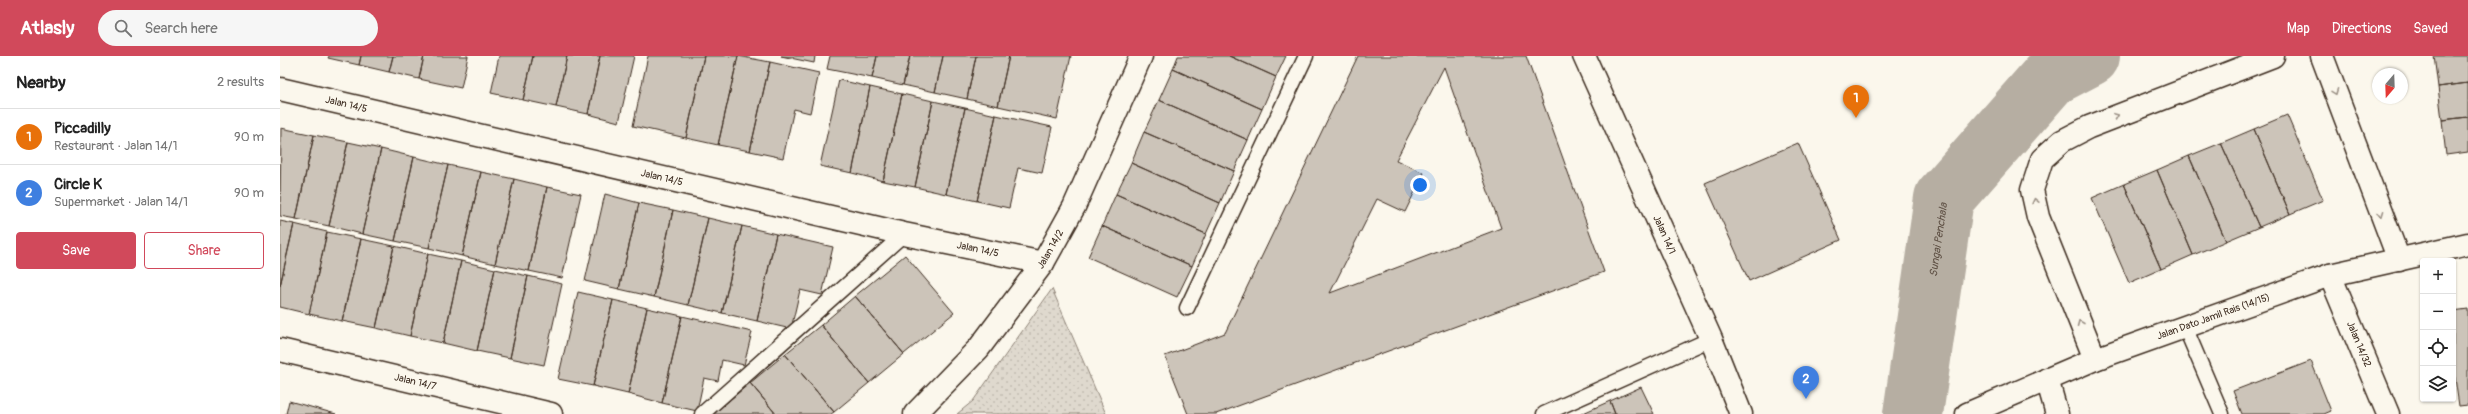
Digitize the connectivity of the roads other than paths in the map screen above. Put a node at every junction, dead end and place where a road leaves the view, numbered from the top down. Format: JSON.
{"nodes":[{"id":1,"x":1141,"y":56,"type":"edge"},
{"id":2,"x":1306,"y":56,"type":"edge"},
{"id":3,"x":1584,"y":56,"type":"edge"},
{"id":4,"x":2273,"y":56,"type":"edge"},
{"id":5,"x":2322,"y":56,"type":"edge"},
{"id":6,"x":280,"y":89,"type":"edge"},
{"id":7,"x":904,"y":234,"type":"junction"},
{"id":8,"x":2468,"y":244,"type":"edge"},
{"id":9,"x":2399,"y":260,"type":"junction"},
{"id":10,"x":1043,"y":264,"type":"junction"},
{"id":11,"x":2330,"y":275,"type":"junction"},
{"id":12,"x":1186,"y":308,"type":"dead end"},
{"id":13,"x":2185,"y":327,"type":"junction"},
{"id":14,"x":1711,"y":339,"type":"junction"},
{"id":15,"x":280,"y":350,"type":"edge"},
{"id":16,"x":2095,"y":359,"type":"junction"},
{"id":17,"x":2047,"y":379,"type":"junction"},
{"id":18,"x":1975,"y":411,"type":"edge"},
{"id":19,"x":551,"y":414,"type":"edge"},
{"id":20,"x":702,"y":414,"type":"edge"},
{"id":21,"x":915,"y":414,"type":"edge"},
{"id":22,"x":1544,"y":414,"type":"edge"},
{"id":23,"x":1741,"y":414,"type":"edge"},
{"id":24,"x":2057,"y":414,"type":"edge"},
{"id":25,"x":2222,"y":414,"type":"edge"},
{"id":26,"x":2388,"y":414,"type":"edge"}],
"edges":[{"from":1,"to":10,"type":"street","name":"Jalan 14/2"},
{"from":2,"to":12,"type":"lane"},
{"from":3,"to":14,"type":"street","name":"Jalan 14/1"},
{"from":16,"to":4,"type":"street","one_way":true},
{"from":5,"to":9,"type":"street","one_way":true},
{"from":6,"to":7,"type":"street","name":"Jalan 14/5"},
{"from":7,"to":10,"type":"street","name":"Jalan 14/5"},
{"from":7,"to":20,"type":"lane"},
{"from":8,"to":9,"type":"street","name":"Jalan Dato Jamil Rais (14/15)"},
{"from":9,"to":11,"type":"street","name":"Jalan Dato Jamil Rais (14/15)"},
{"from":10,"to":21,"type":"street","name":"Jalan 14/2"},
{"from":11,"to":13,"type":"street","name":"Jalan Dato Jamil Rais (14/15)"},
{"from":11,"to":26,"type":"street","name":"Jalan 14/32"},
{"from":13,"to":16,"type":"street","name":"Jalan Dato Jamil Rais (14/15)"},
{"from":13,"to":25,"type":"lane"},
{"from":14,"to":22,"type":"lane"},
{"from":14,"to":23,"type":"street","name":"Jalan 14/1"},
{"from":15,"to":19,"type":"street","name":"Jalan 14/7"},
{"from":16,"to":17,"type":"street","name":"Jalan Dato Jamil Rais (14/15)"},
{"from":17,"to":18,"type":"street","name":"Jalan Dato Jamil Rais (14/15)"},
{"from":17,"to":24,"type":"street"}]}
